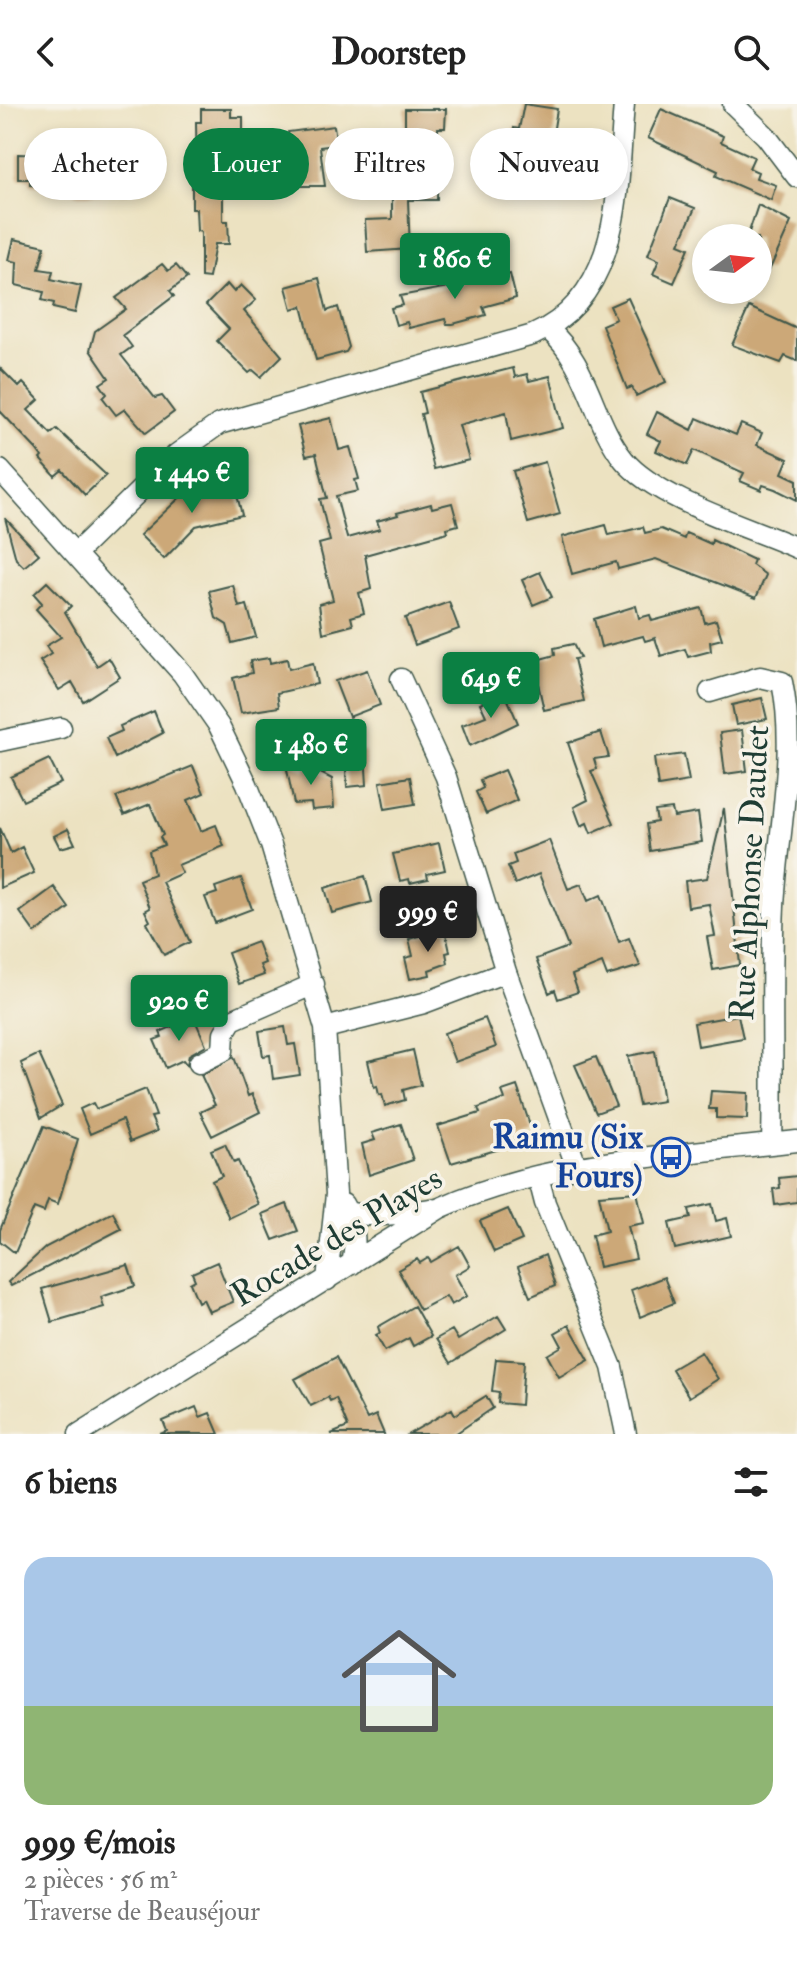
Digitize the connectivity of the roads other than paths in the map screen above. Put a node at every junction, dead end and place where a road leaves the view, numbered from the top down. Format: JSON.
{"nodes":[{"id":1,"x":624,"y":104,"type":"edge"},
{"id":2,"x":733,"y":104,"type":"edge"},
{"id":3,"x":797,"y":177,"type":"edge"},
{"id":4,"x":548,"y":329,"type":"junction"},
{"id":5,"x":0,"y":470,"type":"edge"},
{"id":6,"x":797,"y":548,"type":"edge"},
{"id":7,"x":76,"y":553,"type":"junction"},
{"id":8,"x":401,"y":679,"type":"dead end"},
{"id":9,"x":710,"y":692,"type":"dead end"},
{"id":10,"x":61,"y":728,"type":"dead end"},
{"id":11,"x":0,"y":741,"type":"edge"},
{"id":12,"x":506,"y":972,"type":"junction"},
{"id":13,"x":314,"y":984,"type":"junction"},
{"id":14,"x":325,"y":1028,"type":"junction"},
{"id":15,"x":199,"y":1063,"type":"dead end"},
{"id":16,"x":797,"y":1141,"type":"edge"},
{"id":17,"x":772,"y":1144,"type":"junction"},
{"id":18,"x":577,"y":1168,"type":"junction"},
{"id":19,"x":538,"y":1176,"type":"junction"},
{"id":20,"x":440,"y":1208,"type":"junction"},
{"id":21,"x":340,"y":1209,"type":"junction"},
{"id":22,"x":358,"y":1257,"type":"junction"},
{"id":23,"x":327,"y":1280,"type":"junction"},
{"id":24,"x":79,"y":1434,"type":"edge"},
{"id":25,"x":626,"y":1434,"type":"edge"}],
"edges":[{"from":1,"to":4,"type":"street"},
{"from":2,"to":3,"type":"street"},
{"from":4,"to":6,"type":"street"},
{"from":4,"to":7,"type":"street"},
{"from":5,"to":7,"type":"street"},
{"from":7,"to":13,"type":"street"},
{"from":8,"to":12,"type":"street"},
{"from":9,"to":17,"type":"street","name":"Rue Alphonse Daudet"},
{"from":10,"to":11,"type":"street"},
{"from":12,"to":14,"type":"street"},
{"from":12,"to":18,"type":"street"},
{"from":13,"to":14,"type":"street"},
{"from":13,"to":15,"type":"street"},
{"from":14,"to":21,"type":"street"},
{"from":16,"to":17,"type":"street","name":"Rocade des Playes"},
{"from":17,"to":18,"type":"street","name":"Rocade des Playes"},
{"from":18,"to":19,"type":"street","name":"Rocade des Playes"},
{"from":19,"to":20,"type":"street","name":"Rocade des Playes"},
{"from":19,"to":25,"type":"street"},
{"from":20,"to":21,"type":"street"},
{"from":20,"to":22,"type":"street","name":"Rocade des Playes"},
{"from":21,"to":22,"type":"street"},
{"from":21,"to":23,"type":"street"},
{"from":22,"to":23,"type":"street","name":"Rocade des Playes"},
{"from":23,"to":24,"type":"street","name":"Rocade des Playes"}]}
